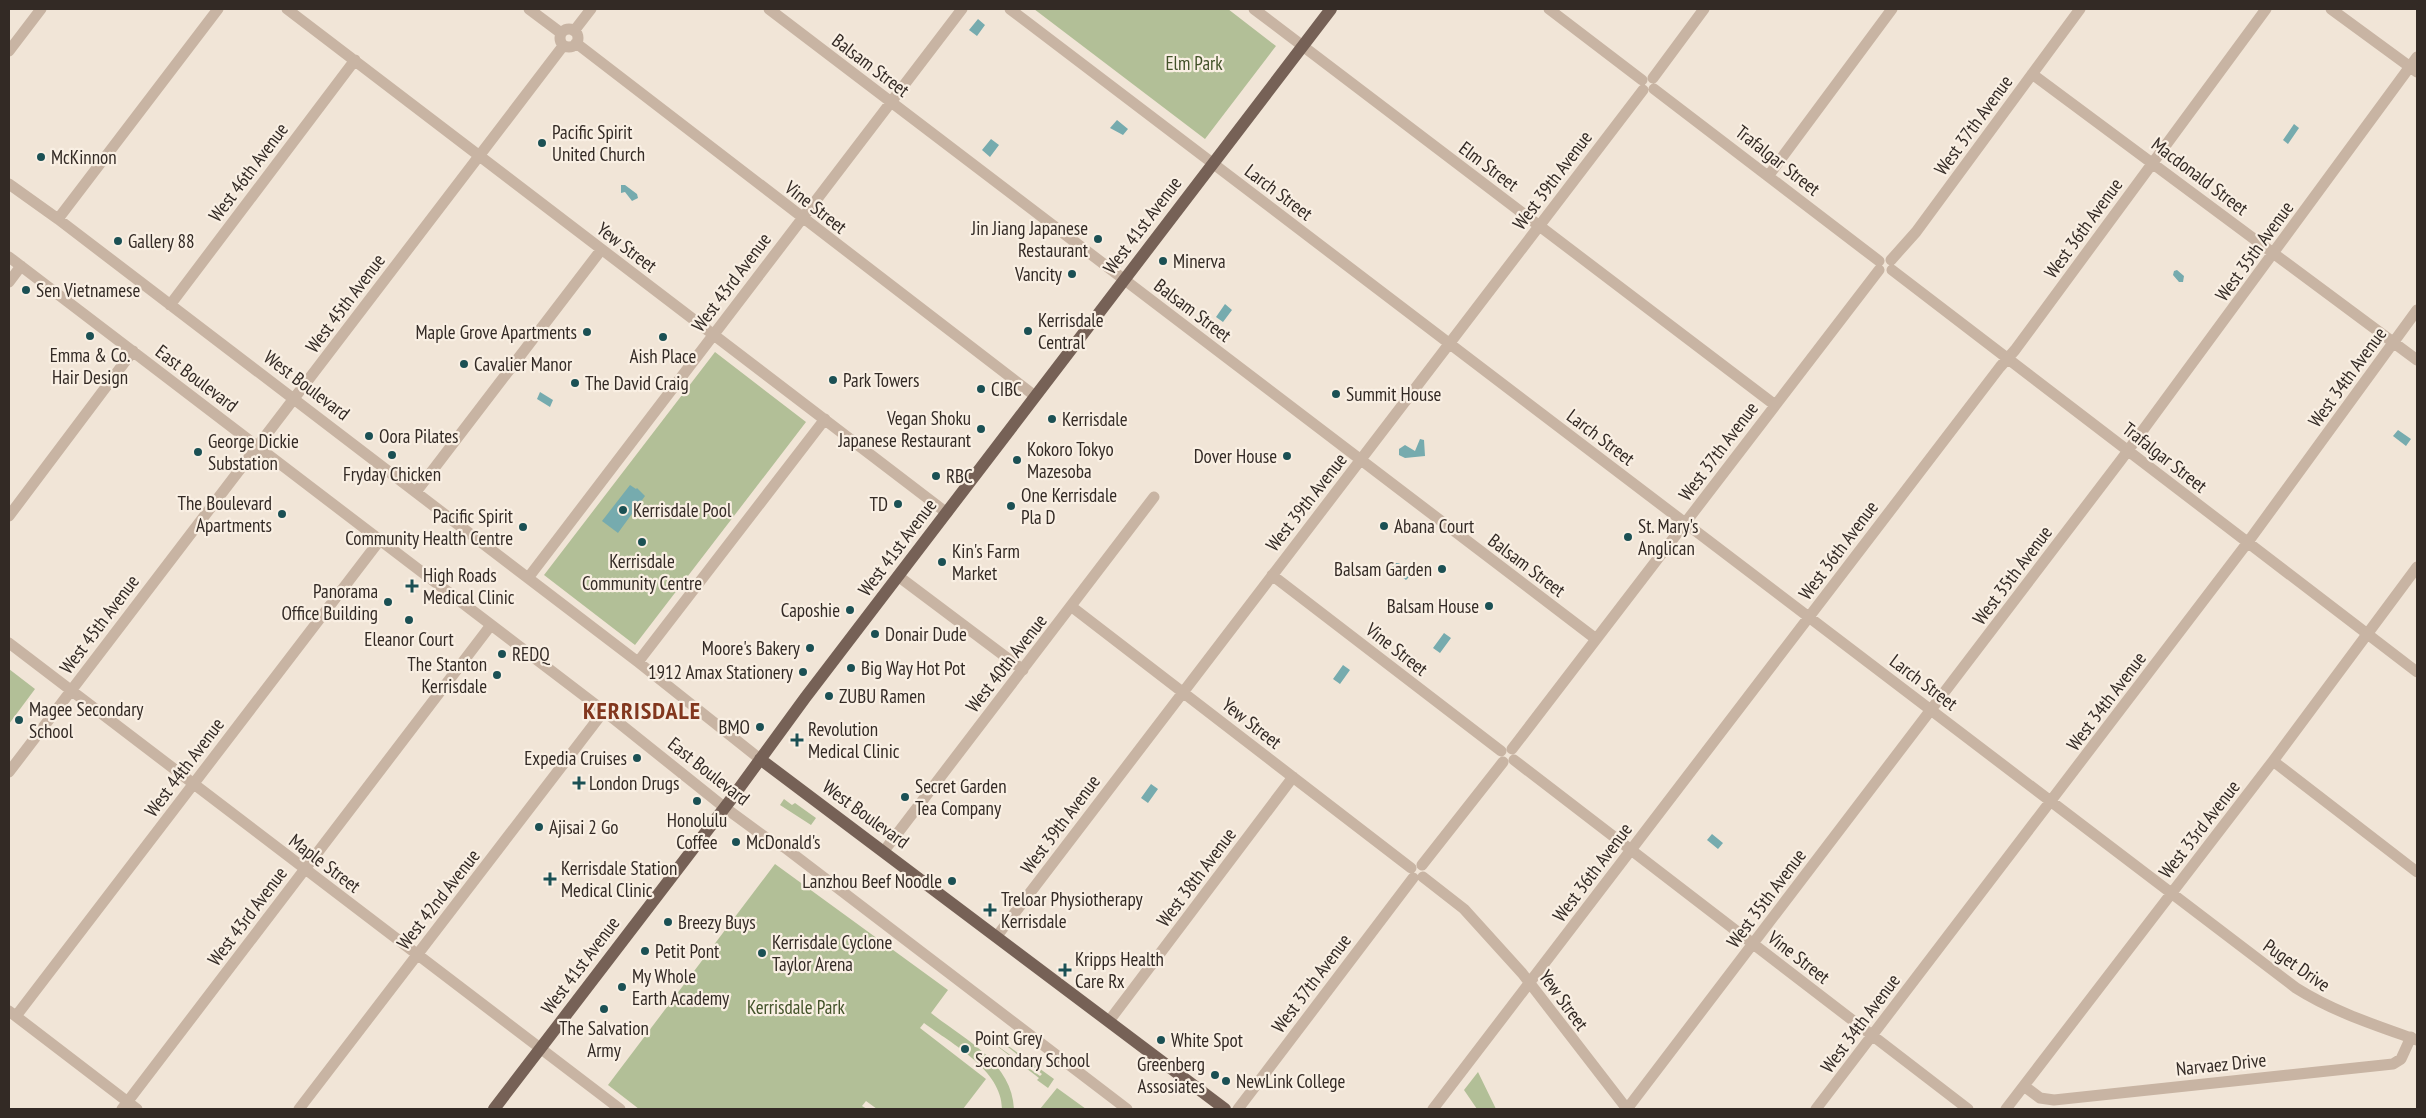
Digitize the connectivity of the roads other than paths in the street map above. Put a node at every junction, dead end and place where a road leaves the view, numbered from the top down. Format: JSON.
{"nodes":[{"id":1,"x":41,"y":9,"type":"edge"},
{"id":2,"x":218,"y":9,"type":"edge"},
{"id":3,"x":287,"y":9,"type":"edge"},
{"id":4,"x":529,"y":9,"type":"edge"},
{"id":5,"x":591,"y":9,"type":"edge"},
{"id":6,"x":768,"y":9,"type":"edge"},
{"id":7,"x":962,"y":9,"type":"edge"},
{"id":8,"x":1010,"y":9,"type":"edge"},
{"id":9,"x":1254,"y":9,"type":"edge"},
{"id":10,"x":1331,"y":9,"type":"edge"},
{"id":11,"x":1549,"y":9,"type":"edge"},
{"id":12,"x":1704,"y":9,"type":"edge"},
{"id":13,"x":1892,"y":9,"type":"edge"},
{"id":14,"x":2080,"y":9,"type":"edge"},
{"id":15,"x":2266,"y":9,"type":"edge"},
{"id":16,"x":2331,"y":9,"type":"edge"},
{"id":17,"x":574,"y":31,"type":"junction"},
{"id":18,"x":561,"y":33,"type":"junction"},
{"id":19,"x":576,"y":43,"type":"junction"},
{"id":20,"x":563,"y":46,"type":"junction"},
{"id":21,"x":1303,"y":46,"type":"junction"},
{"id":22,"x":9,"y":51,"type":"edge"},
{"id":23,"x":2417,"y":57,"type":"edge"},
{"id":24,"x":355,"y":60,"type":"junction"},
{"id":25,"x":2414,"y":70,"type":"edge"},
{"id":26,"x":2032,"y":74,"type":"junction"},
{"id":27,"x":1648,"y":84,"type":"junction"},
{"id":28,"x":890,"y":101,"type":"junction"},
{"id":29,"x":480,"y":155,"type":"junction"},
{"id":30,"x":2153,"y":162,"type":"junction"},
{"id":31,"x":1213,"y":164,"type":"junction"},
{"id":32,"x":1769,"y":176,"type":"junction"},
{"id":33,"x":9,"y":184,"type":"edge"},
{"id":34,"x":802,"y":218,"type":"junction"},
{"id":35,"x":58,"y":219,"type":"junction"},
{"id":36,"x":1539,"y":226,"type":"junction"},
{"id":37,"x":601,"y":250,"type":"junction"},
{"id":38,"x":2274,"y":253,"type":"junction"},
{"id":39,"x":9,"y":257,"type":"edge"},
{"id":40,"x":1885,"y":265,"type":"junction"},
{"id":41,"x":21,"y":266,"type":"junction"},
{"id":42,"x":1124,"y":280,"type":"junction"},
{"id":43,"x":9,"y":282,"type":"edge"},
{"id":44,"x":170,"y":305,"type":"junction"},
{"id":45,"x":2417,"y":310,"type":"edge"},
{"id":46,"x":713,"y":334,"type":"junction"},
{"id":47,"x":1449,"y":343,"type":"junction"},
{"id":48,"x":2394,"y":343,"type":"junction"},
{"id":49,"x":133,"y":351,"type":"junction"},
{"id":50,"x":2008,"y":358,"type":"junction"},
{"id":51,"x":2417,"y":360,"type":"edge"},
{"id":52,"x":1034,"y":396,"type":"junction"},
{"id":53,"x":294,"y":399,"type":"junction"},
{"id":54,"x":1775,"y":405,"type":"junction"},
{"id":55,"x":825,"y":419,"type":"junction"},
{"id":56,"x":257,"y":446,"type":"junction"},
{"id":57,"x":2128,"y":450,"type":"junction"},
{"id":58,"x":1360,"y":460,"type":"junction"},
{"id":59,"x":416,"y":492,"type":"junction"},
{"id":60,"x":1154,"y":497,"type":"dead end"},
{"id":61,"x":947,"y":513,"type":"junction"},
{"id":62,"x":9,"y":516,"type":"edge"},
{"id":63,"x":1685,"y":523,"type":"junction"},
{"id":64,"x":380,"y":540,"type":"junction"},
{"id":65,"x":2248,"y":542,"type":"junction"},
{"id":66,"x":2417,"y":567,"type":"edge"},
{"id":67,"x":1272,"y":575,"type":"junction"},
{"id":68,"x":898,"y":576,"type":"junction"},
{"id":69,"x":528,"y":578,"type":"junction"},
{"id":70,"x":1072,"y":607,"type":"junction"},
{"id":71,"x":1809,"y":617,"type":"junction"},
{"id":72,"x":491,"y":625,"type":"junction"},
{"id":73,"x":2368,"y":634,"type":"junction"},
{"id":74,"x":1596,"y":639,"type":"junction"},
{"id":75,"x":9,"y":643,"type":"edge"},
{"id":76,"x":638,"y":662,"type":"junction"},
{"id":77,"x":1023,"y":670,"type":"junction"},
{"id":78,"x":2417,"y":672,"type":"edge"},
{"id":79,"x":70,"y":691,"type":"junction"},
{"id":80,"x":1183,"y":692,"type":"junction"},
{"id":81,"x":1932,"y":710,"type":"junction"},
{"id":82,"x":604,"y":711,"type":"junction"},
{"id":83,"x":1508,"y":756,"type":"junction"},
{"id":84,"x":760,"y":759,"type":"junction"},
{"id":85,"x":2273,"y":761,"type":"junction"},
{"id":86,"x":9,"y":772,"type":"edge"},
{"id":87,"x":1293,"y":777,"type":"junction"},
{"id":88,"x":193,"y":783,"type":"junction"},
{"id":89,"x":2052,"y":801,"type":"junction"},
{"id":90,"x":724,"y":807,"type":"junction"},
{"id":91,"x":1630,"y":850,"type":"junction"},
{"id":92,"x":884,"y":851,"type":"junction"},
{"id":93,"x":304,"y":869,"type":"junction"},
{"id":94,"x":1417,"y":872,"type":"junction"},
{"id":95,"x":2417,"y":872,"type":"edge"},
{"id":96,"x":2172,"y":893,"type":"junction"},
{"id":97,"x":997,"y":936,"type":"junction"},
{"id":98,"x":1753,"y":944,"type":"junction"},
{"id":99,"x":417,"y":955,"type":"junction"},
{"id":100,"x":1530,"y":982,"type":"junction"},
{"id":101,"x":12,"y":1013,"type":"edge"},
{"id":102,"x":1109,"y":1022,"type":"junction"},
{"id":103,"x":1872,"y":1036,"type":"junction"},
{"id":104,"x":2414,"y":1039,"type":"edge"},
{"id":105,"x":540,"y":1048,"type":"junction"},
{"id":106,"x":2024,"y":1086,"type":"junction"},
{"id":107,"x":129,"y":1107,"type":"edge"},
{"id":108,"x":299,"y":1109,"type":"edge"},
{"id":109,"x":494,"y":1109,"type":"edge"},
{"id":110,"x":620,"y":1109,"type":"edge"},
{"id":111,"x":1127,"y":1109,"type":"edge"},
{"id":112,"x":1225,"y":1109,"type":"edge"},
{"id":113,"x":1238,"y":1109,"type":"edge"},
{"id":114,"x":1433,"y":1109,"type":"edge"},
{"id":115,"x":1627,"y":1109,"type":"edge"},
{"id":116,"x":1816,"y":1109,"type":"edge"},
{"id":117,"x":1968,"y":1109,"type":"edge"},
{"id":118,"x":2006,"y":1109,"type":"edge"}],
"edges":[{"from":1,"to":22,"type":"street"},
{"from":2,"to":35,"type":"street"},
{"from":3,"to":24,"type":"street","name":"Yew Street"},
{"from":4,"to":18,"type":"street"},
{"from":5,"to":17,"type":"street"},
{"from":6,"to":28,"type":"street","name":"Balsam Street"},
{"from":7,"to":28,"type":"street","name":"West 43rd Avenue"},
{"from":8,"to":31,"type":"street","name":"Larch Street"},
{"from":9,"to":21,"type":"street","name":"Elm Street"},
{"from":10,"to":21,"type":"main road","name":"West 41st Avenue"},
{"from":11,"to":27,"type":"street","name":"Trafalgar Street"},
{"from":12,"to":27,"type":"street","name":"West 39th Avenue"},
{"from":13,"to":32,"type":"street"},
{"from":14,"to":26,"type":"street","name":"West 37th Avenue"},
{"from":15,"to":30,"type":"street","name":"West 36th Avenue"},
{"from":16,"to":25,"type":"street"},
{"from":17,"to":18,"type":"street"},
{"from":17,"to":19,"type":"street"},
{"from":18,"to":20,"type":"street"},
{"from":19,"to":20,"type":"street"},
{"from":19,"to":34,"type":"street","name":"Vine Street"},
{"from":20,"to":29,"type":"street","name":"West 45th Avenue"},
{"from":21,"to":31,"type":"main road","name":"West 41st Avenue"},
{"from":21,"to":36,"type":"street","name":"Elm Street"},
{"from":23,"to":25,"type":"street","name":"West 35th Avenue"},
{"from":24,"to":29,"type":"street","name":"Yew Street"},
{"from":24,"to":44,"type":"street","name":"West 46th Avenue"},
{"from":25,"to":38,"type":"street","name":"West 35th Avenue"},
{"from":26,"to":30,"type":"street","name":"Macdonald Street"},
{"from":26,"to":40,"type":"street","name":"West 37th Avenue"},
{"from":27,"to":32,"type":"street","name":"Trafalgar Street"},
{"from":27,"to":36,"type":"street","name":"West 39th Avenue"},
{"from":28,"to":34,"type":"street","name":"West 43rd Avenue"},
{"from":28,"to":42,"type":"street","name":"Balsam Street"},
{"from":29,"to":37,"type":"street","name":"Yew Street"},
{"from":29,"to":53,"type":"street","name":"West 45th Avenue"},
{"from":30,"to":38,"type":"street","name":"Macdonald Street"},
{"from":30,"to":50,"type":"street","name":"West 36th Avenue"},
{"from":31,"to":42,"type":"main road","name":"West 41st Avenue"},
{"from":31,"to":47,"type":"street","name":"Larch Street"},
{"from":32,"to":40,"type":"street","name":"Trafalgar Street"},
{"from":33,"to":35,"type":"street","name":"West Boulevard"},
{"from":34,"to":46,"type":"street","name":"West 43rd Avenue"},
{"from":34,"to":52,"type":"street","name":"Vine Street"},
{"from":35,"to":44,"type":"street","name":"West Boulevard"},
{"from":36,"to":47,"type":"street","name":"West 39th Avenue"},
{"from":36,"to":54,"type":"street","name":"Elm Street"},
{"from":37,"to":46,"type":"street","name":"Yew Street"},
{"from":37,"to":59,"type":"street"},
{"from":38,"to":48,"type":"street","name":"Macdonald Street"},
{"from":38,"to":57,"type":"street","name":"West 35th Avenue"},
{"from":39,"to":41,"type":"street","name":"East Boulevard"},
{"from":40,"to":50,"type":"street","name":"Trafalgar Street"},
{"from":40,"to":54,"type":"street","name":"West 37th Avenue"},
{"from":41,"to":43,"type":"street"},
{"from":41,"to":49,"type":"street","name":"East Boulevard"},
{"from":42,"to":52,"type":"main road","name":"West 41st Avenue"},
{"from":42,"to":58,"type":"street","name":"Balsam Street"},
{"from":44,"to":53,"type":"street","name":"West Boulevard"},
{"from":45,"to":48,"type":"street","name":"West 34th Avenue"},
{"from":46,"to":55,"type":"street","name":"Yew Street"},
{"from":46,"to":69,"type":"street","name":"West 43rd Avenue"},
{"from":47,"to":58,"type":"street","name":"West 39th Avenue"},
{"from":47,"to":63,"type":"street","name":"Larch Street"},
{"from":48,"to":51,"type":"street","name":"Macdonald Street"},
{"from":48,"to":65,"type":"street","name":"West 34th Avenue"},
{"from":49,"to":56,"type":"street","name":"East Boulevard"},
{"from":49,"to":62,"type":"street"},
{"from":50,"to":57,"type":"street","name":"Trafalgar Street"},
{"from":50,"to":71,"type":"street","name":"West 36th Avenue"},
{"from":52,"to":61,"type":"main road","name":"West 41st Avenue"},
{"from":53,"to":56,"type":"street","name":"West 45th Avenue"},
{"from":53,"to":59,"type":"street","name":"West Boulevard"},
{"from":54,"to":63,"type":"street","name":"West 37th Avenue"},
{"from":55,"to":61,"type":"street","name":"Yew Street"},
{"from":55,"to":76,"type":"street"},
{"from":56,"to":64,"type":"street","name":"East Boulevard"},
{"from":56,"to":79,"type":"street","name":"West 45th Avenue"},
{"from":57,"to":65,"type":"street","name":"Trafalgar Street"},
{"from":57,"to":81,"type":"street","name":"West 35th Avenue"},
{"from":58,"to":67,"type":"street","name":"West 39th Avenue"},
{"from":58,"to":74,"type":"street","name":"Balsam Street"},
{"from":59,"to":69,"type":"street","name":"West Boulevard"},
{"from":60,"to":70,"type":"street","name":"West 40th Avenue"},
{"from":61,"to":68,"type":"main road","name":"West 41st Avenue"},
{"from":63,"to":71,"type":"street","name":"Larch Street"},
{"from":63,"to":74,"type":"street","name":"West 37th Avenue"},
{"from":64,"to":72,"type":"street","name":"East Boulevard"},
{"from":64,"to":88,"type":"street","name":"West 44th Avenue"},
{"from":65,"to":73,"type":"street","name":"Trafalgar Street"},
{"from":65,"to":89,"type":"street","name":"West 34th Avenue"},
{"from":66,"to":73,"type":"street","name":"West 33rd Avenue"},
{"from":67,"to":80,"type":"street","name":"West 39th Avenue"},
{"from":67,"to":83,"type":"street","name":"Vine Street"},
{"from":68,"to":77,"type":"street"},
{"from":68,"to":84,"type":"main road","name":"West 41st Avenue"},
{"from":69,"to":76,"type":"street","name":"West Boulevard"},
{"from":70,"to":77,"type":"street","name":"West 40th Avenue"},
{"from":70,"to":80,"type":"street","name":"Yew Street"},
{"from":71,"to":81,"type":"street","name":"Larch Street"},
{"from":71,"to":91,"type":"street","name":"West 36th Avenue"},
{"from":72,"to":82,"type":"street","name":"East Boulevard"},
{"from":72,"to":93,"type":"street","name":"West 43rd Avenue"},
{"from":73,"to":78,"type":"street","name":"Trafalgar Street"},
{"from":73,"to":85,"type":"street","name":"West 33rd Avenue"},
{"from":74,"to":83,"type":"street","name":"West 37th Avenue"},
{"from":75,"to":79,"type":"street","name":"Maple Street"},
{"from":76,"to":84,"type":"street","name":"West Boulevard"},
{"from":77,"to":92,"type":"street","name":"West 40th Avenue"},
{"from":79,"to":86,"type":"street","name":"West 45th Avenue"},
{"from":79,"to":88,"type":"street","name":"Maple Street"},
{"from":80,"to":87,"type":"street","name":"Yew Street"},
{"from":80,"to":97,"type":"street","name":"West 39th Avenue"},
{"from":81,"to":89,"type":"street","name":"Larch Street"},
{"from":81,"to":98,"type":"street","name":"West 35th Avenue"},
{"from":82,"to":90,"type":"street","name":"East Boulevard"},
{"from":82,"to":99,"type":"street","name":"West 42nd Avenue"},
{"from":83,"to":91,"type":"street","name":"Vine Street"},
{"from":83,"to":94,"type":"street","name":"West 37th Avenue"},
{"from":84,"to":90,"type":"main road","name":"West 41st Avenue"},
{"from":84,"to":92,"type":"main road","name":"West Boulevard"},
{"from":85,"to":95,"type":"street"},
{"from":85,"to":96,"type":"street","name":"West 33rd Avenue"},
{"from":87,"to":94,"type":"street","name":"Yew Street"},
{"from":87,"to":102,"type":"street","name":"West 38th Avenue"},
{"from":88,"to":93,"type":"street","name":"Maple Street"},
{"from":88,"to":101,"type":"street","name":"West 44th Avenue"},
{"from":89,"to":96,"type":"street","name":"Larch Street"},
{"from":89,"to":103,"type":"street","name":"West 34th Avenue"},
{"from":90,"to":105,"type":"main road","name":"West 41st Avenue"},
{"from":90,"to":111,"type":"street","name":"East Boulevard"},
{"from":91,"to":98,"type":"street","name":"Vine Street"},
{"from":91,"to":100,"type":"street","name":"West 36th Avenue"},
{"from":92,"to":97,"type":"main road","name":"West Boulevard"},
{"from":93,"to":99,"type":"street","name":"Maple Street"},
{"from":93,"to":107,"type":"street","name":"West 43rd Avenue"},
{"from":94,"to":100,"type":"street","name":"Yew Street"},
{"from":94,"to":113,"type":"street","name":"West 37th Avenue"},
{"from":96,"to":104,"type":"street","name":"Puget Drive"},
{"from":96,"to":106,"type":"street","name":"West 33rd Avenue"},
{"from":97,"to":102,"type":"main road","name":"West Boulevard"},
{"from":98,"to":103,"type":"street","name":"Vine Street"},
{"from":98,"to":115,"type":"street","name":"West 35th Avenue"},
{"from":99,"to":105,"type":"street","name":"Maple Street"},
{"from":99,"to":108,"type":"street","name":"West 42nd Avenue"},
{"from":100,"to":114,"type":"street","name":"West 36th Avenue"},
{"from":100,"to":115,"type":"street","name":"Yew Street"},
{"from":101,"to":107,"type":"street"},
{"from":102,"to":112,"type":"main road","name":"West Boulevard"},
{"from":103,"to":116,"type":"street","name":"West 34th Avenue"},
{"from":103,"to":117,"type":"street","name":"Vine Street"},
{"from":104,"to":106,"type":"street","name":"Narvaez Drive"},
{"from":105,"to":109,"type":"main road","name":"West 41st Avenue"},
{"from":105,"to":110,"type":"street","name":"Maple Street"},
{"from":106,"to":118,"type":"street","name":"West 33rd Avenue"}]}
